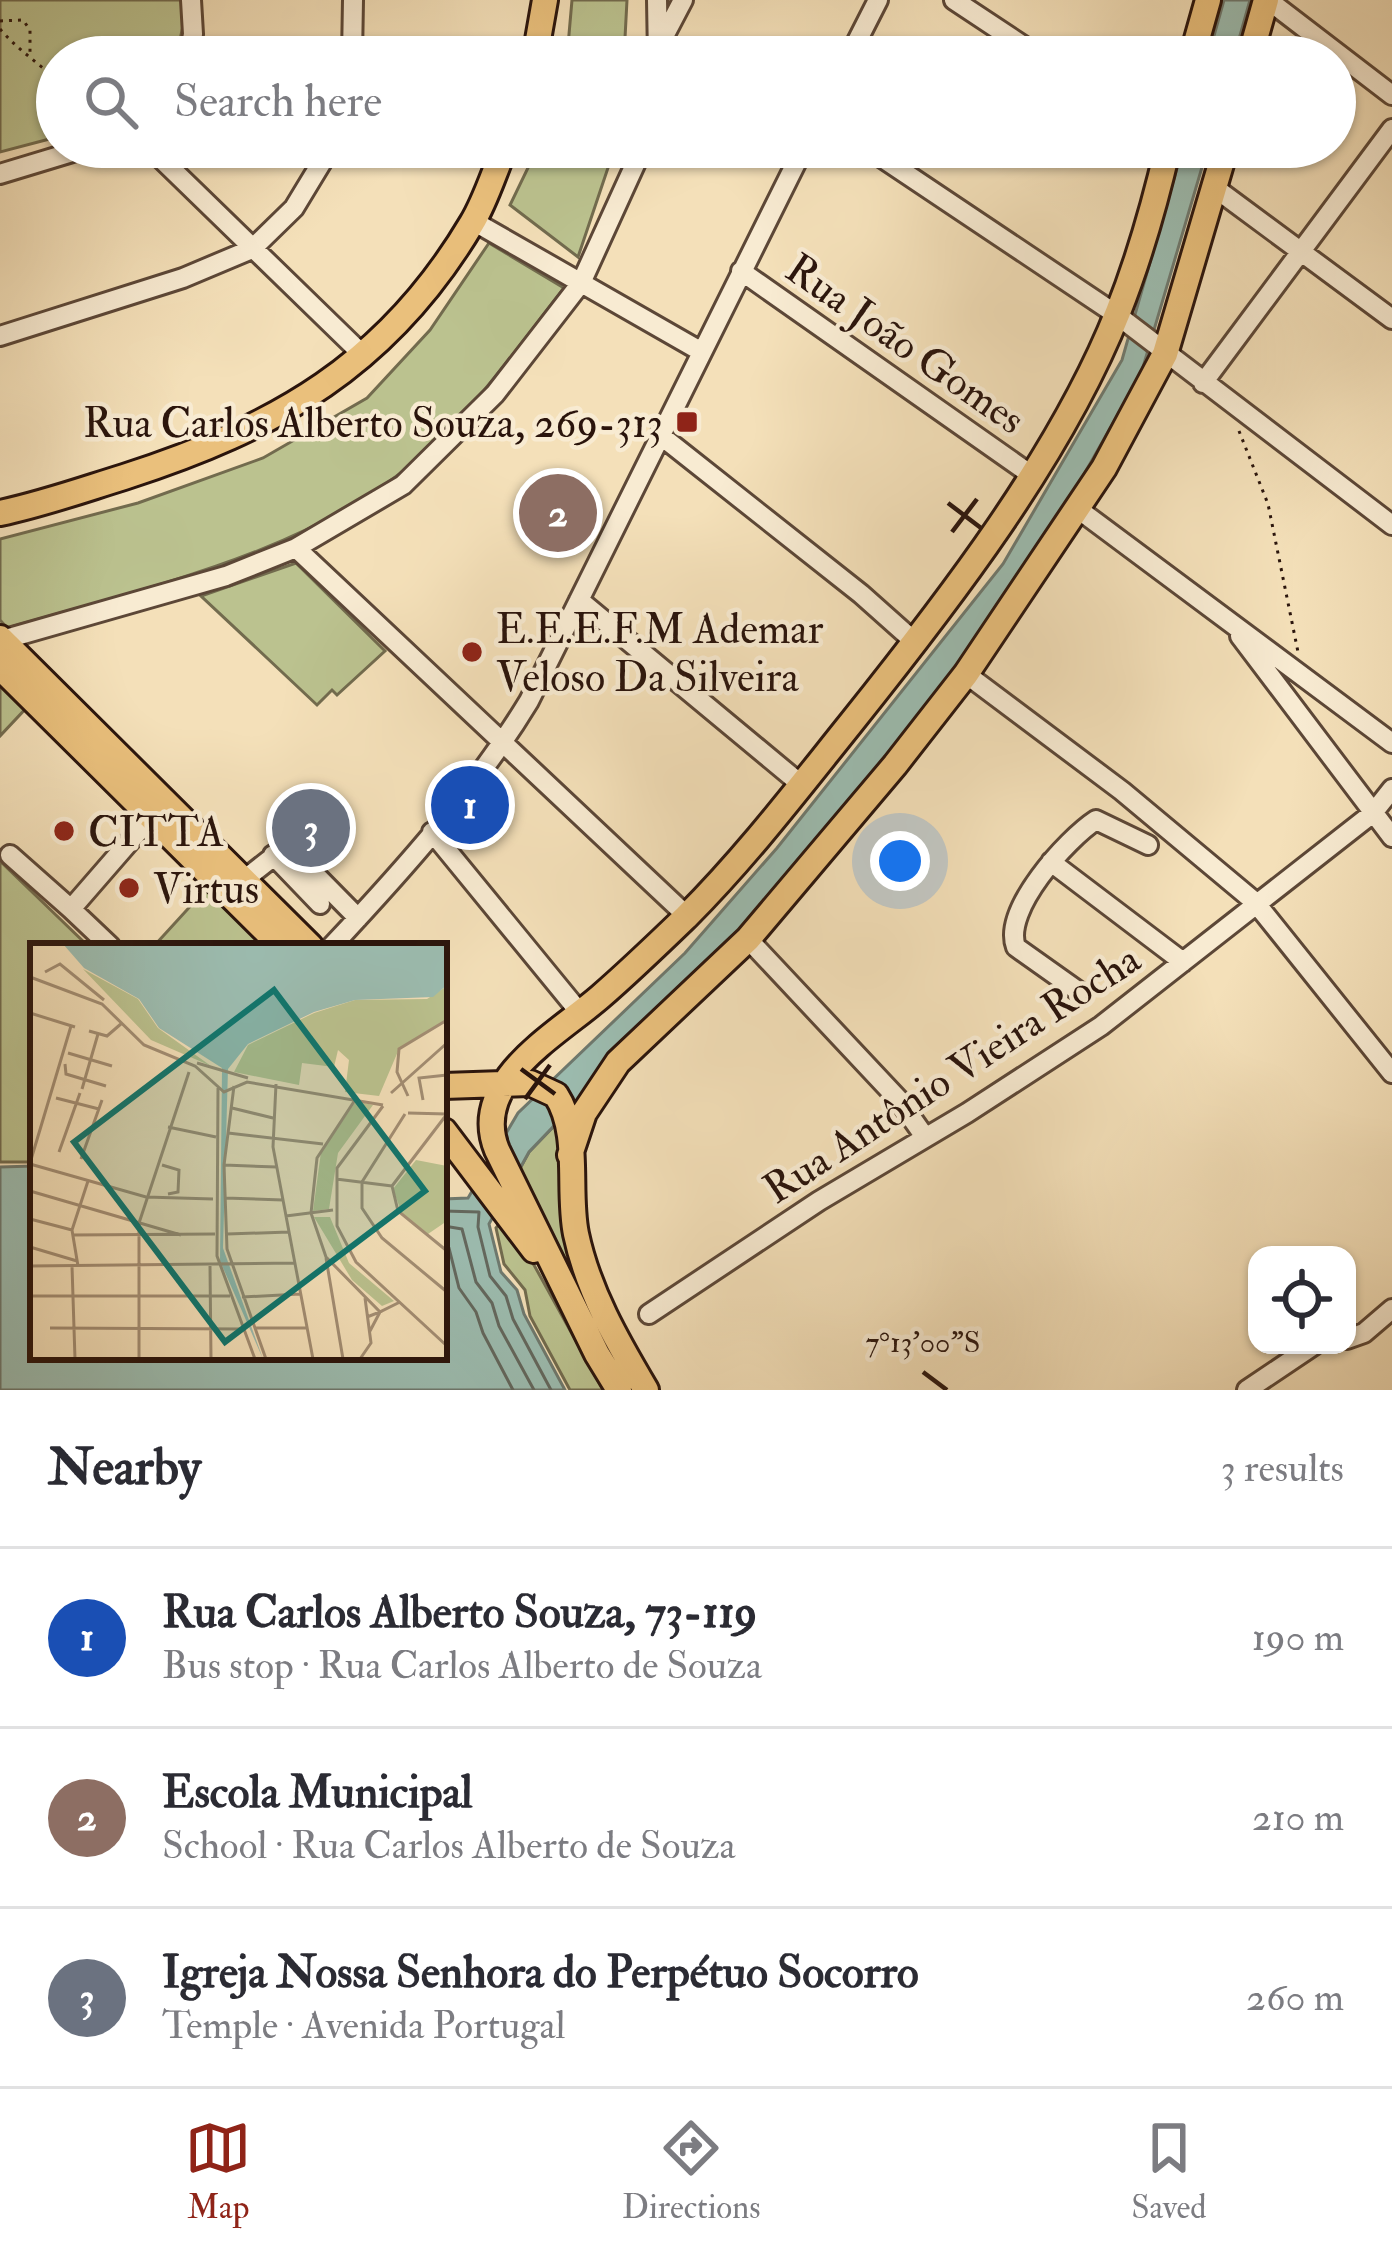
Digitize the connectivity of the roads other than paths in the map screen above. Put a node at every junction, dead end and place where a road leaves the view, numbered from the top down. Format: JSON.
{"nodes":[{"id":1,"x":190,"y":0,"type":"edge"},
{"id":2,"x":353,"y":0,"type":"edge"},
{"id":3,"x":545,"y":0,"type":"edge"},
{"id":4,"x":657,"y":0,"type":"edge"},
{"id":5,"x":683,"y":0,"type":"edge"},
{"id":6,"x":878,"y":0,"type":"edge"},
{"id":7,"x":954,"y":0,"type":"edge"},
{"id":8,"x":1208,"y":0,"type":"edge"},
{"id":9,"x":1267,"y":0,"type":"edge"},
{"id":10,"x":189,"y":36,"type":"edge"},
{"id":11,"x":352,"y":36,"type":"edge"},
{"id":12,"x":539,"y":36,"type":"edge"},
{"id":13,"x":659,"y":36,"type":"edge"},
{"id":14,"x":666,"y":36,"type":"edge"},
{"id":15,"x":860,"y":36,"type":"edge"},
{"id":16,"x":1008,"y":36,"type":"edge"},
{"id":17,"x":1198,"y":36,"type":"edge"},
{"id":18,"x":1256,"y":36,"type":"edge"},
{"id":19,"x":1314,"y":36,"type":"edge"},
{"id":20,"x":1356,"y":68,"type":"edge"},
{"id":21,"x":1392,"y":95,"type":"edge"},
{"id":22,"x":1392,"y":129,"type":"edge"},
{"id":23,"x":36,"y":163,"type":"edge"},
{"id":24,"x":170,"y":168,"type":"edge"},
{"id":25,"x":318,"y":168,"type":"edge"},
{"id":26,"x":496,"y":168,"type":"edge"},
{"id":27,"x":633,"y":168,"type":"edge"},
{"id":28,"x":792,"y":168,"type":"edge"},
{"id":29,"x":897,"y":168,"type":"edge"},
{"id":30,"x":1162,"y":168,"type":"edge"},
{"id":31,"x":1220,"y":168,"type":"edge"},
{"id":32,"x":0,"y":174,"type":"edge"},
{"id":33,"x":1215,"y":188,"type":"junction"},
{"id":34,"x":473,"y":221,"type":"junction"},
{"id":35,"x":252,"y":249,"type":"junction"},
{"id":36,"x":1300,"y":251,"type":"junction"},
{"id":37,"x":741,"y":271,"type":"junction"},
{"id":38,"x":581,"y":284,"type":"junction"},
{"id":39,"x":1120,"y":318,"type":"junction"},
{"id":40,"x":1392,"y":319,"type":"edge"},
{"id":41,"x":0,"y":336,"type":"edge"},
{"id":42,"x":1161,"y":351,"type":"junction"},
{"id":43,"x":702,"y":352,"type":"junction"},
{"id":44,"x":363,"y":355,"type":"junction"},
{"id":45,"x":1203,"y":383,"type":"junction"},
{"id":46,"x":660,"y":435,"type":"junction"},
{"id":47,"x":1030,"y":474,"type":"junction"},
{"id":48,"x":0,"y":498,"type":"edge"},
{"id":49,"x":39,"y":505,"type":"junction"},
{"id":50,"x":1078,"y":509,"type":"junction"},
{"id":51,"x":0,"y":513,"type":"edge"},
{"id":52,"x":1392,"y":525,"type":"edge"},
{"id":53,"x":296,"y":548,"type":"junction"},
{"id":54,"x":579,"y":600,"type":"junction"},
{"id":55,"x":1227,"y":618,"type":"junction"},
{"id":56,"x":1,"y":639,"type":"edge"},
{"id":57,"x":916,"y":644,"type":"junction"},
{"id":58,"x":0,"y":667,"type":"edge"},
{"id":59,"x":966,"y":674,"type":"junction"},
{"id":60,"x":503,"y":743,"type":"junction"},
{"id":61,"x":1392,"y":743,"type":"edge"},
{"id":62,"x":802,"y":786,"type":"junction"},
{"id":63,"x":1392,"y":789,"type":"edge"},
{"id":64,"x":1373,"y":813,"type":"junction"},
{"id":65,"x":150,"y":818,"type":"junction"},
{"id":66,"x":432,"y":832,"type":"junction"},
{"id":67,"x":1392,"y":837,"type":"edge"},
{"id":68,"x":1148,"y":845,"type":"dead end"},
{"id":69,"x":10,"y":855,"type":"dead end"},
{"id":70,"x":273,"y":855,"type":"junction"},
{"id":71,"x":1051,"y":862,"type":"junction"},
{"id":72,"x":245,"y":879,"type":"junction"},
{"id":73,"x":1255,"y":902,"type":"junction"},
{"id":74,"x":320,"y":904,"type":"dead end"},
{"id":75,"x":71,"y":909,"type":"junction"},
{"id":76,"x":687,"y":916,"type":"junction"},
{"id":77,"x":358,"y":919,"type":"junction"},
{"id":78,"x":748,"y":939,"type":"junction"},
{"id":79,"x":107,"y":943,"type":"edge"},
{"id":80,"x":278,"y":943,"type":"edge"},
{"id":81,"x":307,"y":943,"type":"edge"},
{"id":82,"x":335,"y":943,"type":"edge"},
{"id":83,"x":1183,"y":962,"type":"junction"},
{"id":84,"x":1078,"y":992,"type":"dead end"},
{"id":85,"x":580,"y":1014,"type":"junction"},
{"id":86,"x":1392,"y":1073,"type":"edge"},
{"id":87,"x":447,"y":1086,"type":"edge"},
{"id":88,"x":511,"y":1088,"type":"junction"},
{"id":89,"x":448,"y":1135,"type":"edge"},
{"id":90,"x":926,"y":1137,"type":"junction"},
{"id":91,"x":570,"y":1156,"type":"junction"},
{"id":92,"x":510,"y":1199,"type":"junction"},
{"id":93,"x":649,"y":1314,"type":"dead end"},
{"id":94,"x":1385,"y":1314,"type":"edge"},
{"id":95,"x":1356,"y":1336,"type":"edge"},
{"id":96,"x":1392,"y":1337,"type":"edge"},
{"id":97,"x":1304,"y":1354,"type":"edge"},
{"id":98,"x":1272,"y":1382,"type":"edge"},
{"id":99,"x":619,"y":1390,"type":"edge"},
{"id":100,"x":646,"y":1390,"type":"edge"},
{"id":101,"x":1246,"y":1390,"type":"edge"}],
"edges":[{"from":1,"to":10,"type":"street"},
{"from":2,"to":11,"type":"street"},
{"from":3,"to":12,"type":"main road"},
{"from":4,"to":13,"type":"street"},
{"from":5,"to":14,"type":"street"},
{"from":6,"to":15,"type":"street"},
{"from":7,"to":16,"type":"street"},
{"from":8,"to":17,"type":"main road"},
{"from":9,"to":18,"type":"main road"},
{"from":9,"to":19,"type":"street"},
{"from":20,"to":21,"type":"street"},
{"from":22,"to":36,"type":"street"},
{"from":23,"to":32,"type":"street"},
{"from":24,"to":35,"type":"street"},
{"from":25,"to":35,"type":"street"},
{"from":26,"to":34,"type":"main road"},
{"from":27,"to":38,"type":"street"},
{"from":28,"to":37,"type":"street"},
{"from":29,"to":39,"type":"street"},
{"from":30,"to":39,"type":"main road"},
{"from":31,"to":33,"type":"main road"},
{"from":33,"to":36,"type":"street"},
{"from":33,"to":42,"type":"main road"},
{"from":34,"to":38,"type":"street"},
{"from":34,"to":44,"type":"main road"},
{"from":35,"to":41,"type":"street"},
{"from":35,"to":44,"type":"street"},
{"from":36,"to":40,"type":"street"},
{"from":36,"to":45,"type":"street"},
{"from":37,"to":43,"type":"street"},
{"from":37,"to":47,"type":"street","name":"Rua João Gomes"},
{"from":38,"to":43,"type":"street"},
{"from":38,"to":53,"type":"street"},
{"from":39,"to":42,"type":"street"},
{"from":39,"to":47,"type":"main road"},
{"from":42,"to":45,"type":"street"},
{"from":42,"to":50,"type":"main road"},
{"from":43,"to":46,"type":"street"},
{"from":44,"to":49,"type":"main road"},
{"from":45,"to":52,"type":"street"},
{"from":46,"to":54,"type":"street"},
{"from":46,"to":57,"type":"street"},
{"from":47,"to":57,"type":"main road"},
{"from":48,"to":49,"type":"main road"},
{"from":49,"to":51,"type":"main road"},
{"from":50,"to":55,"type":"street"},
{"from":50,"to":59,"type":"main road"},
{"from":53,"to":56,"type":"street"},
{"from":53,"to":60,"type":"street"},
{"from":54,"to":60,"type":"street"},
{"from":54,"to":62,"type":"street"},
{"from":55,"to":61,"type":"street"},
{"from":55,"to":64,"type":"street"},
{"from":56,"to":72,"type":"main road"},
{"from":57,"to":62,"type":"main road"},
{"from":58,"to":65,"type":"main road"},
{"from":59,"to":73,"type":"street"},
{"from":59,"to":78,"type":"main road"},
{"from":60,"to":66,"type":"street"},
{"from":60,"to":76,"type":"street"},
{"from":62,"to":76,"type":"main road"},
{"from":63,"to":64,"type":"street","name":"Rua Antônio Vieira Rocha"},
{"from":64,"to":67,"type":"street"},
{"from":64,"to":73,"type":"street","name":"Rua Antônio Vieira Rocha"},
{"from":65,"to":75,"type":"street"},
{"from":65,"to":80,"type":"main road"},
{"from":66,"to":77,"type":"street"},
{"from":66,"to":85,"type":"street"},
{"from":68,"to":71,"type":"street"},
{"from":69,"to":75,"type":"street"},
{"from":70,"to":72,"type":"street"},
{"from":70,"to":74,"type":"street"},
{"from":70,"to":77,"type":"street"},
{"from":71,"to":83,"type":"street"},
{"from":71,"to":84,"type":"street"},
{"from":72,"to":81,"type":"main road"},
{"from":73,"to":83,"type":"street","name":"Rua Antônio Vieira Rocha"},
{"from":73,"to":86,"type":"street"},
{"from":75,"to":79,"type":"street"},
{"from":76,"to":85,"type":"main road"},
{"from":77,"to":82,"type":"street"},
{"from":78,"to":90,"type":"street"},
{"from":78,"to":91,"type":"main road"},
{"from":83,"to":90,"type":"street","name":"Rua Antônio Vieira Rocha"},
{"from":85,"to":88,"type":"main road"},
{"from":87,"to":88,"type":"main road"},
{"from":88,"to":91,"type":"main road"},
{"from":88,"to":92,"type":"main road"},
{"from":89,"to":92,"type":"main road"},
{"from":90,"to":93,"type":"street","name":"Rua Antônio Vieira Rocha"},
{"from":91,"to":100,"type":"main road"},
{"from":92,"to":99,"type":"main road"},
{"from":94,"to":95,"type":"street"},
{"from":94,"to":96,"type":"street"},
{"from":97,"to":98,"type":"street"},
{"from":98,"to":101,"type":"street"}]}
